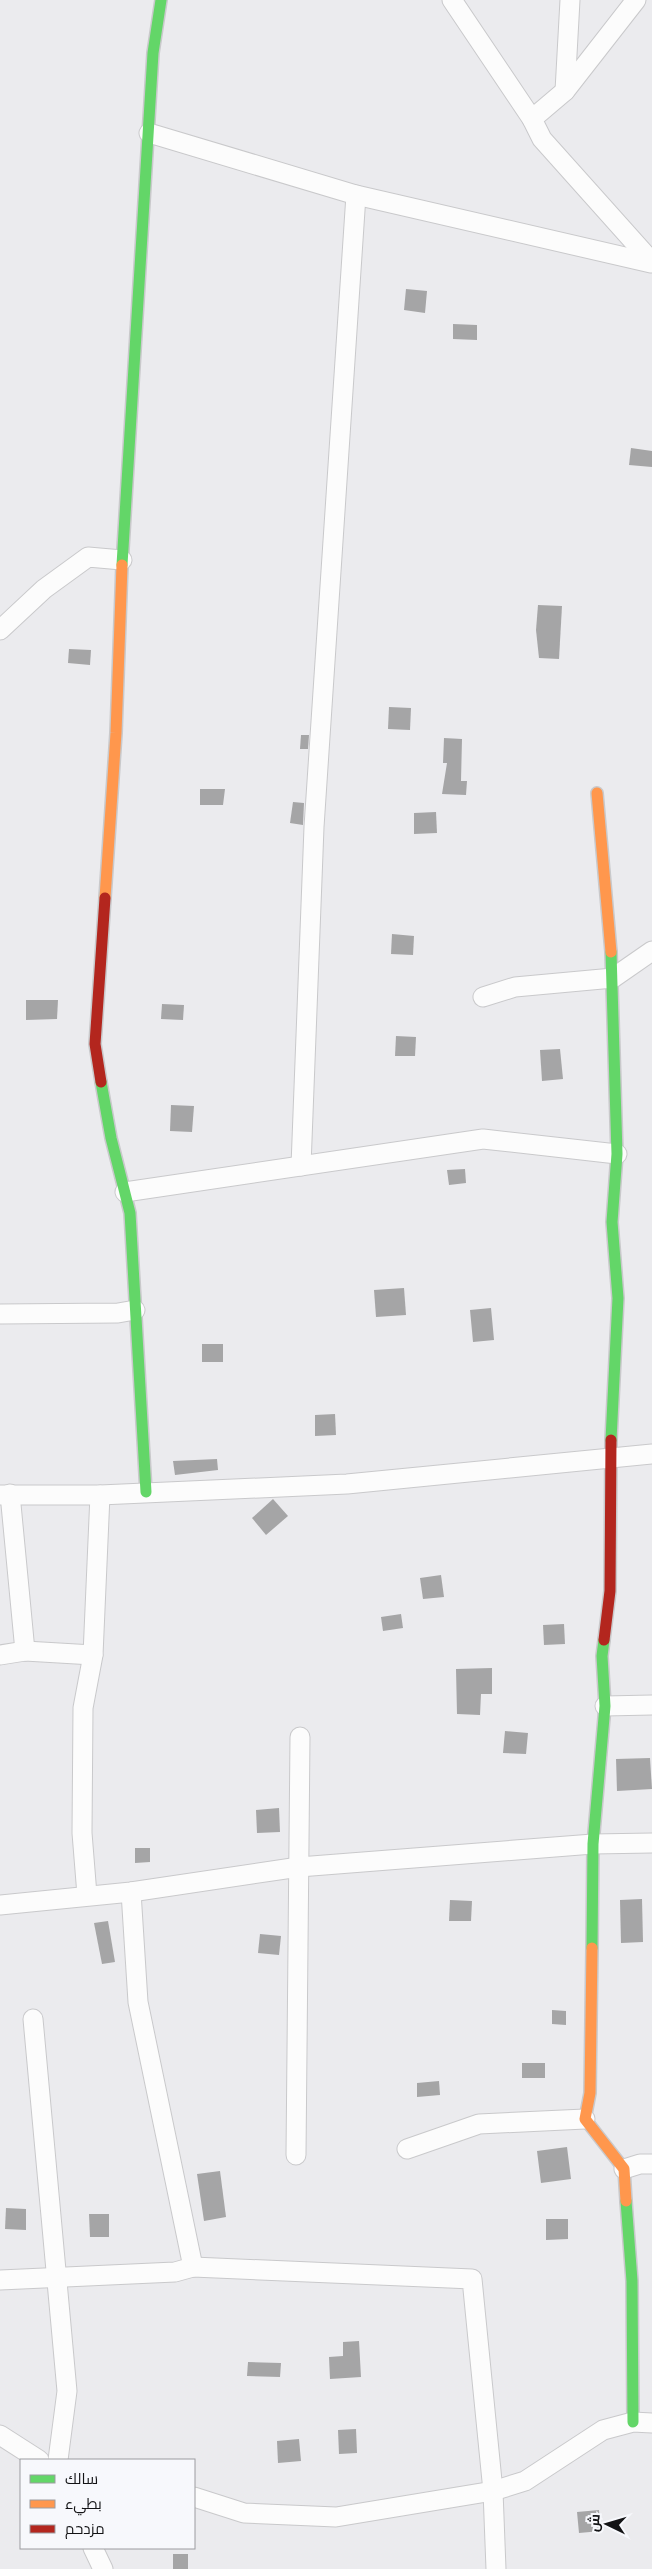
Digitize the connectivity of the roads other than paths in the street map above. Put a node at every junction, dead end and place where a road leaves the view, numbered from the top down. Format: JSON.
{"nodes":[{"id":1,"x":161,"y":0,"type":"edge"},
{"id":2,"x":452,"y":0,"type":"edge"},
{"id":3,"x":570,"y":0,"type":"edge"},
{"id":4,"x":636,"y":0,"type":"edge"},
{"id":5,"x":565,"y":91,"type":"junction"},
{"id":6,"x":532,"y":119,"type":"junction"},
{"id":7,"x":149,"y":133,"type":"junction"},
{"id":8,"x":356,"y":195,"type":"junction"},
{"id":9,"x":652,"y":262,"type":"edge"},
{"id":10,"x":122,"y":560,"type":"junction"},
{"id":11,"x":0,"y":630,"type":"edge"},
{"id":12,"x":597,"y":793,"type":"dead end"},
{"id":13,"x":652,"y":951,"type":"edge"},
{"id":14,"x":613,"y":978,"type":"junction"},
{"id":15,"x":483,"y":997,"type":"dead end"},
{"id":16,"x":616,"y":1154,"type":"junction"},
{"id":17,"x":301,"y":1166,"type":"junction"},
{"id":18,"x":125,"y":1192,"type":"junction"},
{"id":19,"x":135,"y":1310,"type":"junction"},
{"id":20,"x":0,"y":1314,"type":"edge"},
{"id":21,"x":652,"y":1454,"type":"edge"},
{"id":22,"x":610,"y":1458,"type":"junction"},
{"id":23,"x":146,"y":1492,"type":"junction"},
{"id":24,"x":5,"y":1495,"type":"edge"},
{"id":25,"x":100,"y":1495,"type":"junction"},
{"id":26,"x":24,"y":1651,"type":"junction"},
{"id":27,"x":0,"y":1655,"type":"edge"},
{"id":28,"x":93,"y":1655,"type":"junction"},
{"id":29,"x":652,"y":1704,"type":"edge"},
{"id":30,"x":606,"y":1706,"type":"junction"},
{"id":31,"x":300,"y":1737,"type":"dead end"},
{"id":32,"x":652,"y":1843,"type":"edge"},
{"id":33,"x":593,"y":1844,"type":"junction"},
{"id":34,"x":299,"y":1867,"type":"junction"},
{"id":35,"x":131,"y":1892,"type":"junction"},
{"id":36,"x":87,"y":1895,"type":"junction"},
{"id":37,"x":0,"y":1904,"type":"edge"},
{"id":38,"x":33,"y":2019,"type":"dead end"},
{"id":39,"x":585,"y":2119,"type":"junction"},
{"id":40,"x":407,"y":2149,"type":"dead end"},
{"id":41,"x":296,"y":2155,"type":"dead end"},
{"id":42,"x":652,"y":2164,"type":"edge"},
{"id":43,"x":624,"y":2169,"type":"junction"},
{"id":44,"x":193,"y":2268,"type":"junction"},
{"id":45,"x":58,"y":2278,"type":"junction"},
{"id":46,"x":0,"y":2280,"type":"edge"},
{"id":47,"x":633,"y":2422,"type":"junction"},
{"id":48,"x":652,"y":2423,"type":"edge"},
{"id":49,"x":0,"y":2435,"type":"edge"},
{"id":50,"x":37,"y":2459,"type":"edge"},
{"id":51,"x":58,"y":2459,"type":"edge"},
{"id":52,"x":493,"y":2491,"type":"junction"},
{"id":53,"x":195,"y":2497,"type":"edge"},
{"id":54,"x":93,"y":2549,"type":"edge"},
{"id":55,"x":103,"y":2569,"type":"edge"},
{"id":56,"x":496,"y":2569,"type":"edge"}],
"edges":[{"from":1,"to":7,"type":"street"},
{"from":2,"to":6,"type":"street"},
{"from":3,"to":5,"type":"street"},
{"from":4,"to":5,"type":"street"},
{"from":5,"to":6,"type":"street"},
{"from":6,"to":9,"type":"street"},
{"from":7,"to":8,"type":"street"},
{"from":7,"to":10,"type":"street"},
{"from":8,"to":9,"type":"street"},
{"from":8,"to":17,"type":"street"},
{"from":10,"to":11,"type":"street"},
{"from":10,"to":18,"type":"street"},
{"from":12,"to":14,"type":"street"},
{"from":13,"to":14,"type":"street"},
{"from":14,"to":15,"type":"street"},
{"from":14,"to":16,"type":"street"},
{"from":16,"to":17,"type":"street"},
{"from":16,"to":22,"type":"street"},
{"from":17,"to":18,"type":"street"},
{"from":18,"to":19,"type":"street"},
{"from":19,"to":20,"type":"street"},
{"from":19,"to":23,"type":"street"},
{"from":21,"to":22,"type":"street"},
{"from":22,"to":23,"type":"street"},
{"from":22,"to":30,"type":"street"},
{"from":23,"to":25,"type":"street"},
{"from":24,"to":25,"type":"street"},
{"from":24,"to":26,"type":"street"},
{"from":25,"to":28,"type":"street"},
{"from":26,"to":27,"type":"street"},
{"from":26,"to":28,"type":"street"},
{"from":28,"to":36,"type":"street"},
{"from":29,"to":30,"type":"street"},
{"from":30,"to":33,"type":"street"},
{"from":31,"to":34,"type":"street"},
{"from":32,"to":33,"type":"street"},
{"from":33,"to":34,"type":"street"},
{"from":33,"to":39,"type":"street"},
{"from":34,"to":35,"type":"street"},
{"from":34,"to":41,"type":"street"},
{"from":35,"to":36,"type":"street"},
{"from":35,"to":44,"type":"street"},
{"from":36,"to":37,"type":"street"},
{"from":38,"to":45,"type":"street"},
{"from":39,"to":40,"type":"street"},
{"from":39,"to":43,"type":"street"},
{"from":42,"to":43,"type":"street"},
{"from":43,"to":47,"type":"street"},
{"from":44,"to":45,"type":"street"},
{"from":44,"to":52,"type":"street"},
{"from":45,"to":46,"type":"street"},
{"from":45,"to":51,"type":"street"},
{"from":47,"to":48,"type":"street"},
{"from":47,"to":52,"type":"street"},
{"from":49,"to":50,"type":"street"},
{"from":52,"to":53,"type":"street"},
{"from":52,"to":56,"type":"street"},
{"from":54,"to":55,"type":"street"}]}
